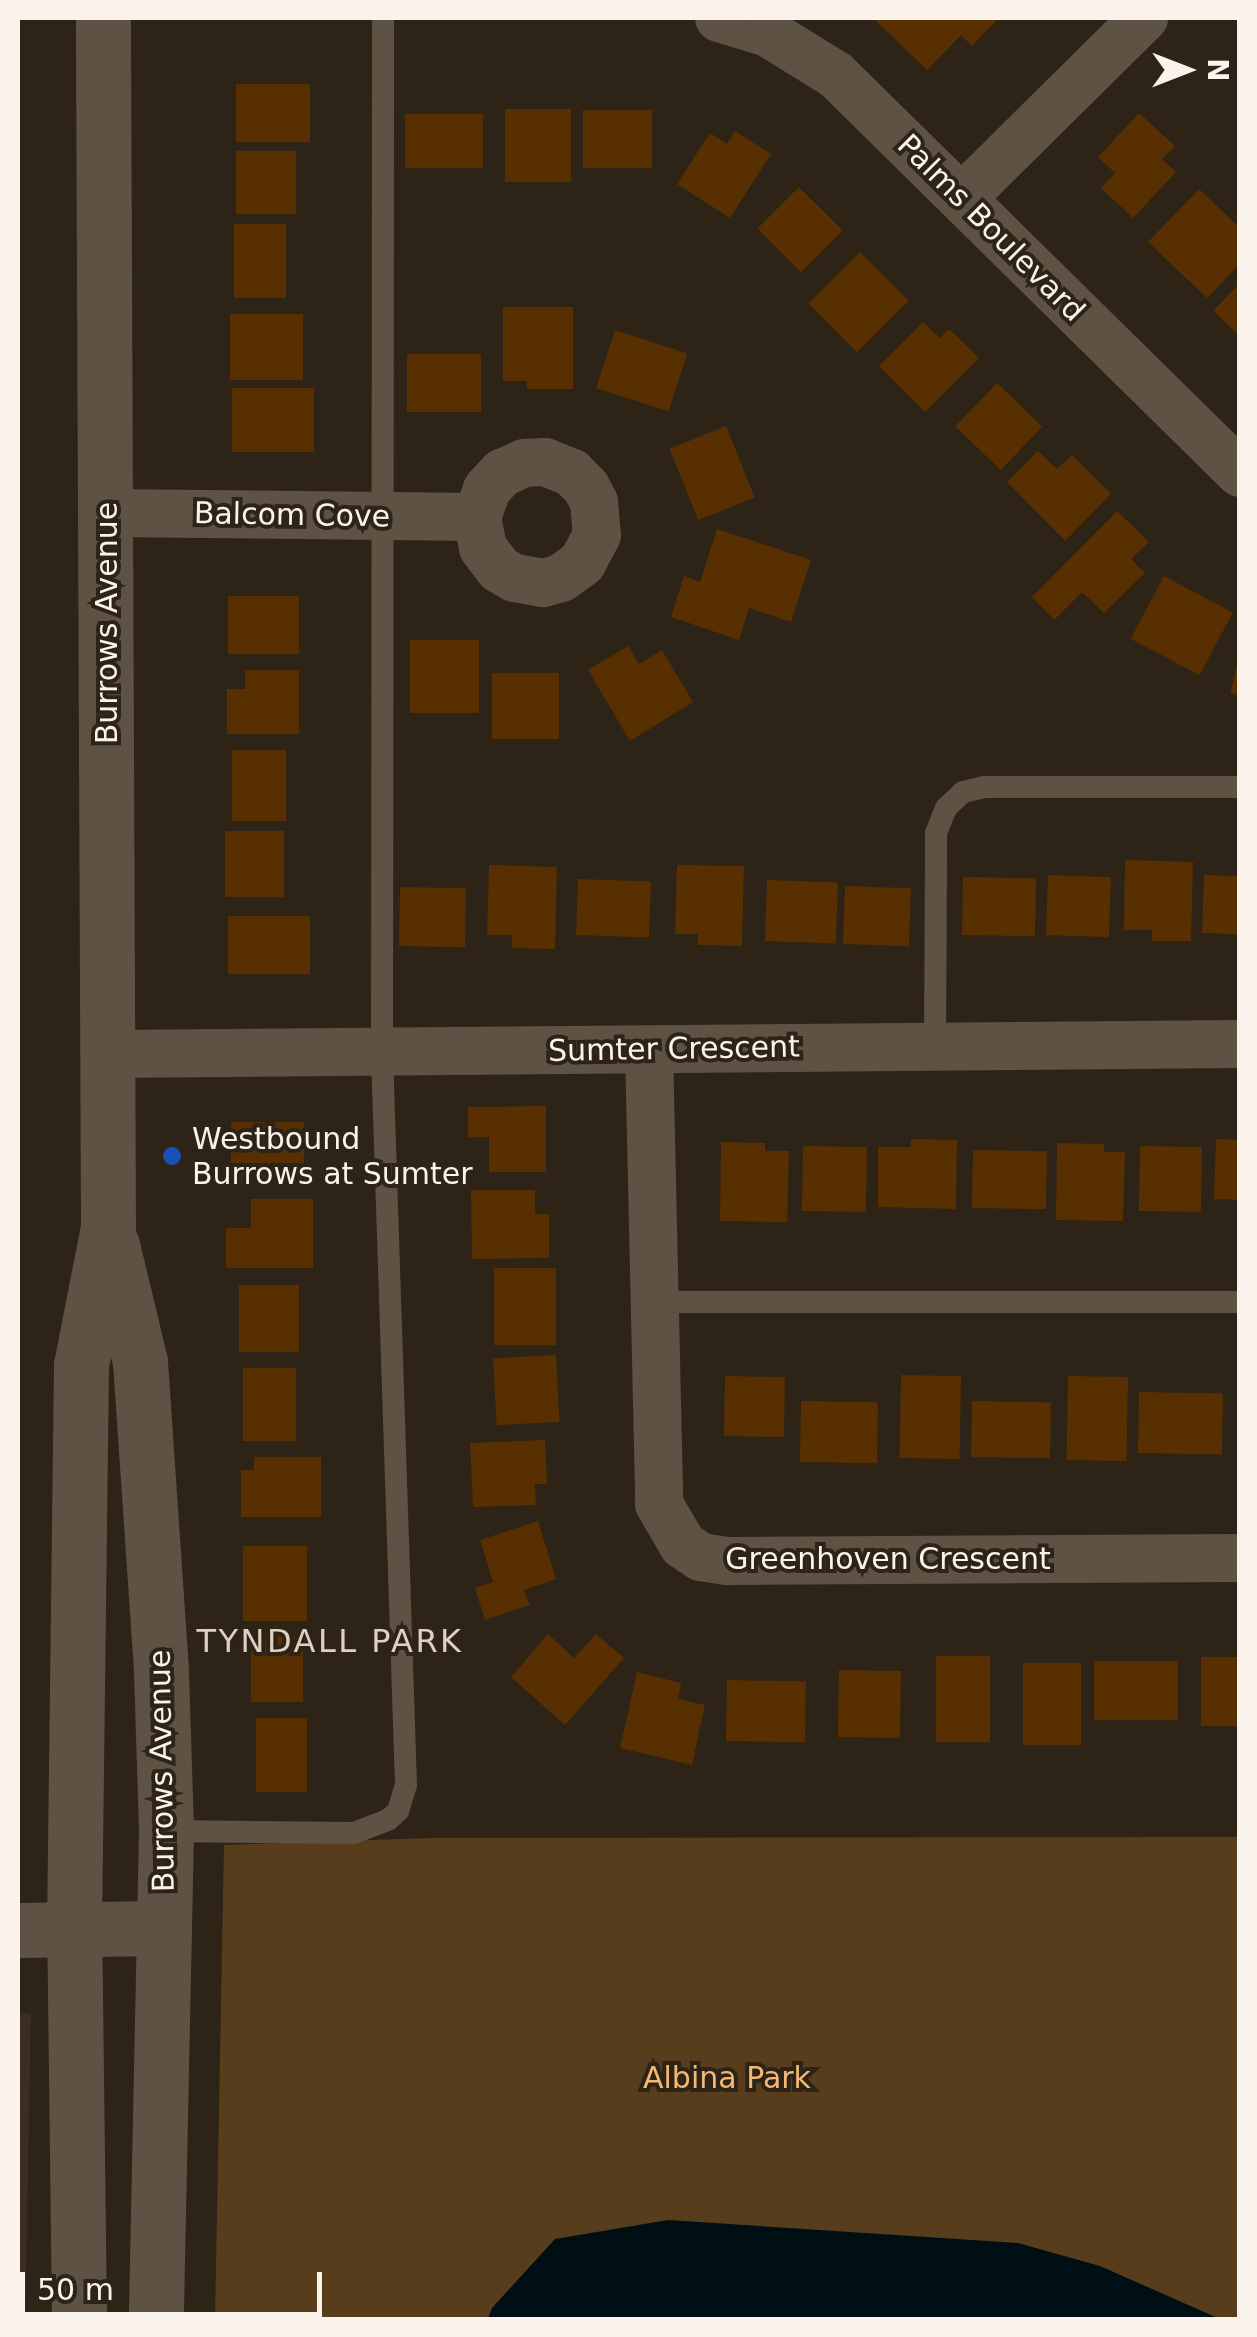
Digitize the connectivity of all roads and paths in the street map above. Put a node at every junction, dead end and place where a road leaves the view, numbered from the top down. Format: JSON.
{"nodes":[{"id":1,"x":103,"y":18,"type":"edge"},
{"id":2,"x":384,"y":18,"type":"edge"},
{"id":3,"x":719,"y":18,"type":"edge"},
{"id":4,"x":1144,"y":18,"type":"edge"},
{"id":5,"x":964,"y":197,"type":"junction"},
{"id":6,"x":1240,"y":473,"type":"edge"},
{"id":7,"x":106,"y":513,"type":"junction"},
{"id":8,"x":384,"y":516,"type":"junction"},
{"id":9,"x":477,"y":517,"type":"dead end"},
{"id":10,"x":1240,"y":787,"type":"edge"},
{"id":11,"x":1240,"y":1044,"type":"edge"},
{"id":12,"x":935,"y":1046,"type":"junction"},
{"id":13,"x":648,"y":1050,"type":"junction"},
{"id":14,"x":382,"y":1052,"type":"junction"},
{"id":15,"x":109,"y":1054,"type":"junction"},
{"id":16,"x":108,"y":1228,"type":"junction"},
{"id":17,"x":656,"y":1302,"type":"junction"},
{"id":18,"x":1240,"y":1302,"type":"edge"},
{"id":19,"x":1240,"y":1558,"type":"edge"},
{"id":20,"x":166,"y":1831,"type":"junction"},
{"id":21,"x":164,"y":1928,"type":"junction"},
{"id":22,"x":74,"y":1929,"type":"junction"},
{"id":23,"x":18,"y":1930,"type":"edge"},
{"id":24,"x":79,"y":2320,"type":"edge"},
{"id":25,"x":156,"y":2320,"type":"edge"}],
"edges":[{"from":1,"to":7,"type":"street","name":"Burrows Avenue"},
{"from":2,"to":8,"type":"lane"},
{"from":3,"to":5,"type":"street","name":"Palms Boulevard"},
{"from":4,"to":5,"type":"street"},
{"from":5,"to":6,"type":"street","name":"Palms Boulevard"},
{"from":7,"to":8,"type":"street","name":"Balcom Cove"},
{"from":7,"to":15,"type":"street","name":"Burrows Avenue"},
{"from":8,"to":9,"type":"street","name":"Balcom Cove"},
{"from":8,"to":14,"type":"lane"},
{"from":10,"to":12,"type":"lane"},
{"from":11,"to":12,"type":"street","name":"Sumter Crescent"},
{"from":12,"to":13,"type":"street","name":"Sumter Crescent"},
{"from":13,"to":14,"type":"street","name":"Sumter Crescent"},
{"from":13,"to":17,"type":"street","name":"Greenhoven Crescent"},
{"from":14,"to":15,"type":"street","name":"Sumter Crescent"},
{"from":14,"to":20,"type":"lane"},
{"from":15,"to":16,"type":"street","name":"Burrows Avenue"},
{"from":16,"to":20,"type":"street","name":"Burrows Avenue"},
{"from":16,"to":22,"type":"street","name":"Burrows Avenue"},
{"from":17,"to":18,"type":"lane"},
{"from":17,"to":19,"type":"street","name":"Greenhoven Crescent"},
{"from":20,"to":21,"type":"street","name":"Burrows Avenue"},
{"from":21,"to":22,"type":"street"},
{"from":21,"to":25,"type":"street","name":"Burrows Avenue"},
{"from":22,"to":23,"type":"street"},
{"from":22,"to":24,"type":"street","name":"Burrows Avenue"}]}
